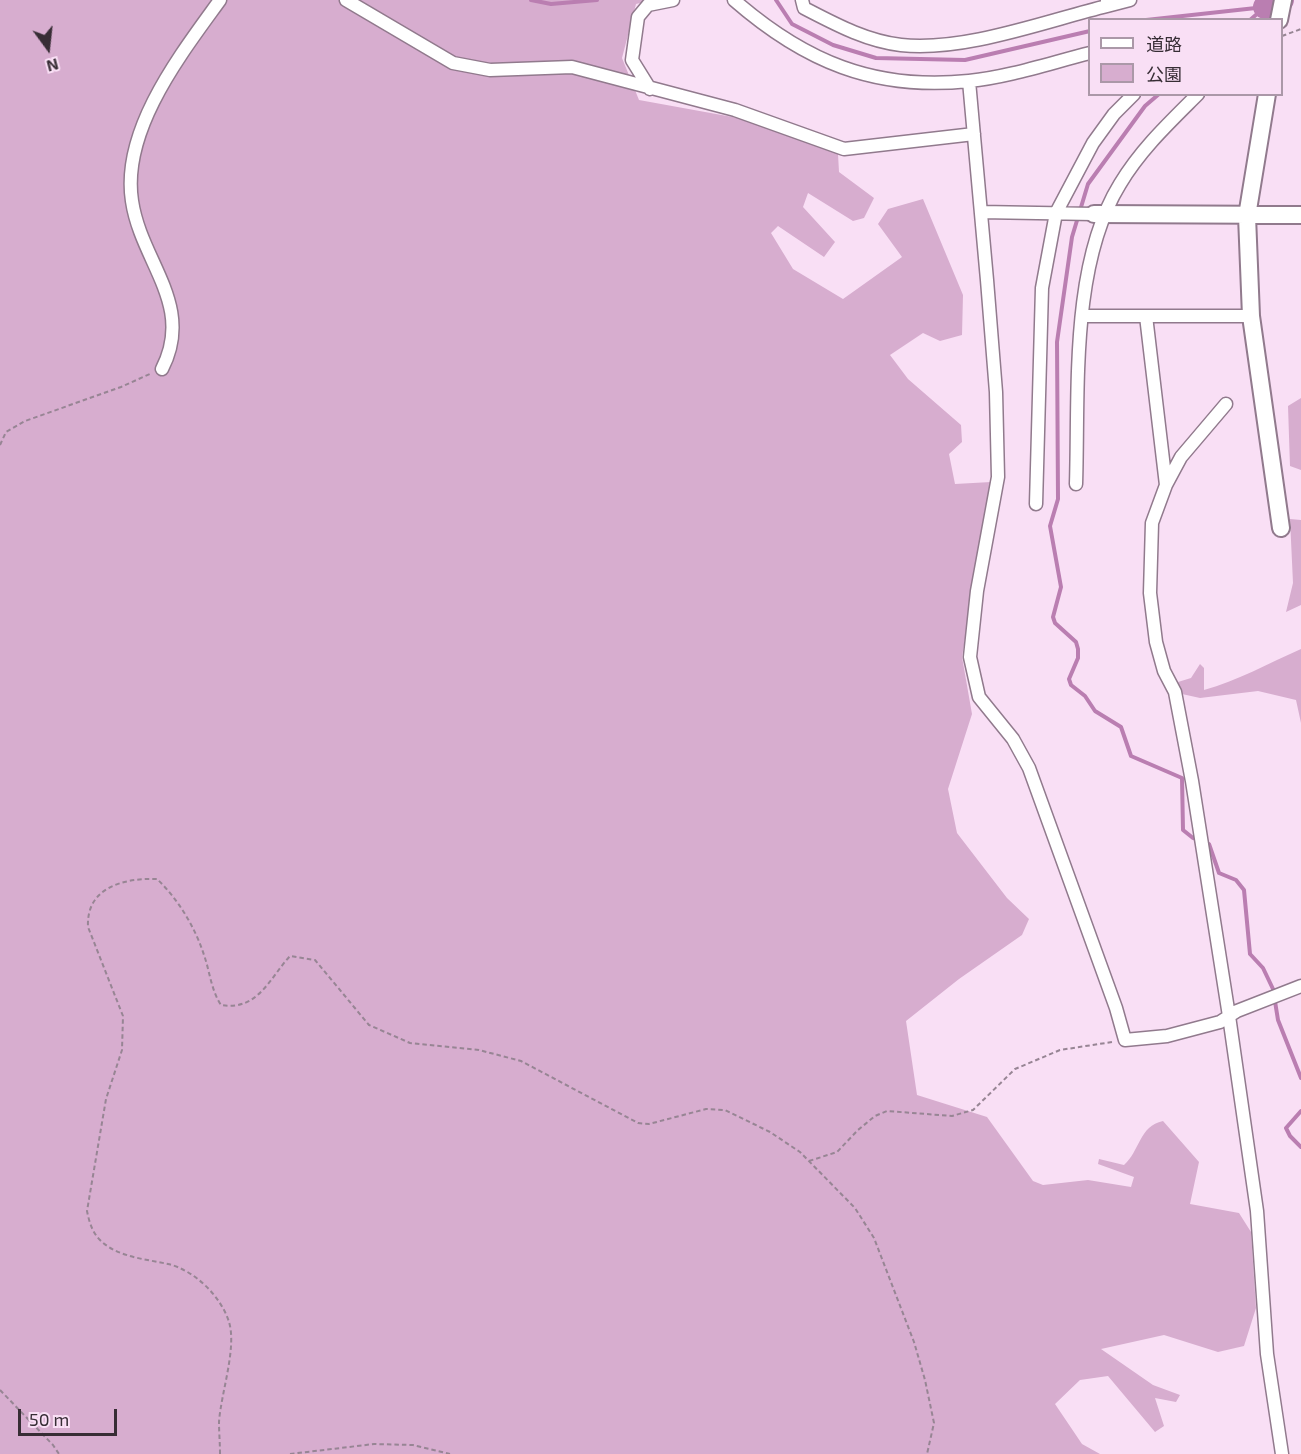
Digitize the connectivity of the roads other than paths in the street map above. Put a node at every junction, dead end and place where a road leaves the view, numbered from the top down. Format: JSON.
{"nodes":[{"id":1,"x":220,"y":0,"type":"edge"},
{"id":2,"x":346,"y":0,"type":"edge"},
{"id":3,"x":673,"y":0,"type":"edge"},
{"id":4,"x":734,"y":0,"type":"edge"},
{"id":5,"x":802,"y":0,"type":"edge"},
{"id":6,"x":1130,"y":0,"type":"edge"},
{"id":7,"x":1283,"y":0,"type":"edge"},
{"id":8,"x":1107,"y":3,"type":"edge"},
{"id":9,"x":1279,"y":18,"type":"edge"},
{"id":10,"x":1088,"y":53,"type":"edge"},
{"id":11,"x":969,"y":81,"type":"junction"},
{"id":12,"x":650,"y":89,"type":"junction"},
{"id":13,"x":1132,"y":96,"type":"edge"},
{"id":14,"x":1196,"y":96,"type":"edge"},
{"id":15,"x":1267,"y":96,"type":"edge"},
{"id":16,"x":974,"y":134,"type":"junction"},
{"id":17,"x":981,"y":212,"type":"junction"},
{"id":18,"x":1061,"y":213,"type":"junction"},
{"id":19,"x":1100,"y":214,"type":"junction"},
{"id":20,"x":1301,"y":215,"type":"edge"},
{"id":21,"x":1247,"y":216,"type":"junction"},
{"id":22,"x":1082,"y":316,"type":"junction"},
{"id":23,"x":1146,"y":316,"type":"junction"},
{"id":24,"x":1251,"y":316,"type":"junction"},
{"id":25,"x":162,"y":369,"type":"road end"},
{"id":26,"x":1226,"y":404,"type":"dead end"},
{"id":27,"x":1076,"y":484,"type":"dead end"},
{"id":28,"x":1166,"y":485,"type":"junction"},
{"id":29,"x":1036,"y":504,"type":"dead end"},
{"id":30,"x":1281,"y":528,"type":"dead end"},
{"id":31,"x":1301,"y":986,"type":"edge"},
{"id":32,"x":1229,"y":1016,"type":"junction"},
{"id":33,"x":1282,"y":1454,"type":"edge"}],
"edges":[{"from":1,"to":25,"type":"street"},
{"from":2,"to":12,"type":"street"},
{"from":3,"to":12,"type":"street"},
{"from":4,"to":11,"type":"street"},
{"from":5,"to":8,"type":"street"},
{"from":6,"to":8,"type":"street"},
{"from":7,"to":9,"type":"street"},
{"from":10,"to":11,"type":"street"},
{"from":11,"to":16,"type":"street"},
{"from":12,"to":16,"type":"street"},
{"from":13,"to":18,"type":"street"},
{"from":14,"to":19,"type":"street"},
{"from":15,"to":21,"type":"street"},
{"from":16,"to":17,"type":"street"},
{"from":17,"to":18,"type":"street"},
{"from":17,"to":32,"type":"street"},
{"from":18,"to":19,"type":"street"},
{"from":18,"to":29,"type":"street"},
{"from":19,"to":21,"type":"street"},
{"from":19,"to":22,"type":"street"},
{"from":20,"to":21,"type":"street"},
{"from":21,"to":24,"type":"street"},
{"from":22,"to":23,"type":"street"},
{"from":22,"to":27,"type":"street"},
{"from":23,"to":24,"type":"street"},
{"from":23,"to":28,"type":"street"},
{"from":24,"to":30,"type":"street"},
{"from":26,"to":28,"type":"street"},
{"from":28,"to":32,"type":"street"},
{"from":31,"to":32,"type":"street"},
{"from":32,"to":33,"type":"street"}]}
